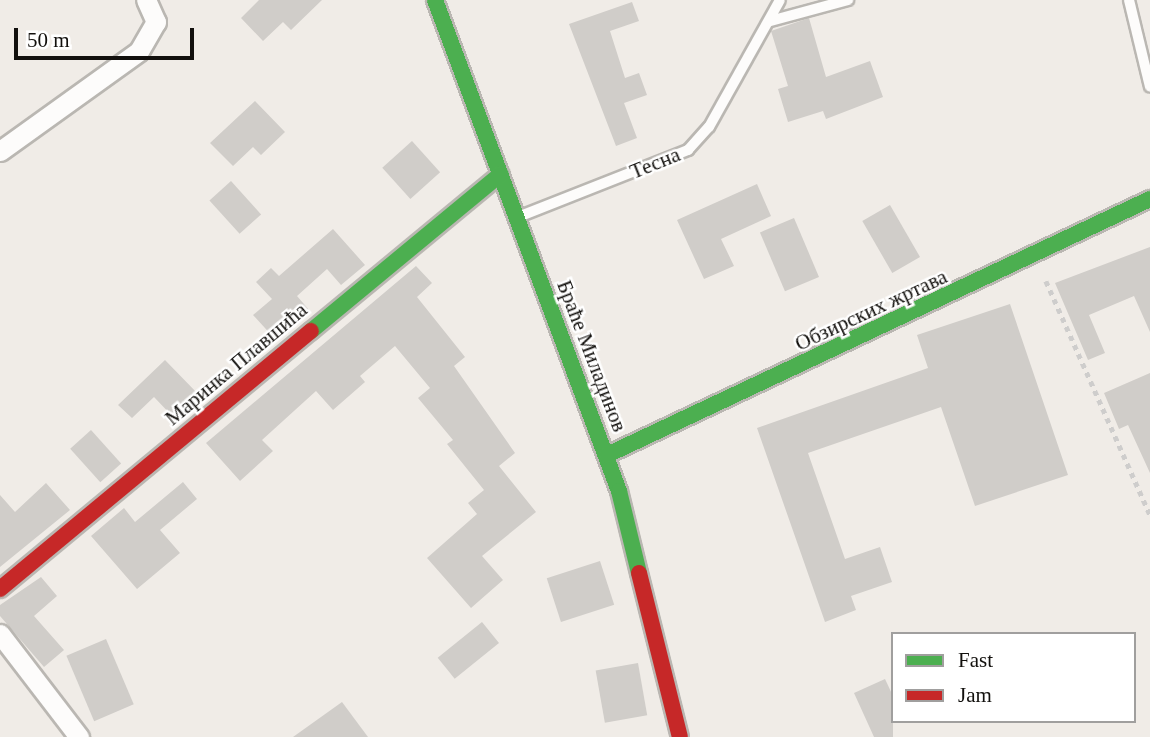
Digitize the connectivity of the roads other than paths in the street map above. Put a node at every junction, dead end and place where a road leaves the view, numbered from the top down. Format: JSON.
{"nodes":[{"id":1,"x":146,"y":0,"type":"edge"},
{"id":2,"x":435,"y":0,"type":"edge"},
{"id":3,"x":780,"y":0,"type":"edge"},
{"id":4,"x":848,"y":0,"type":"edge"},
{"id":5,"x":1129,"y":0,"type":"edge"},
{"id":6,"x":770,"y":21,"type":"junction"},
{"id":7,"x":1150,"y":87,"type":"edge"},
{"id":8,"x":0,"y":151,"type":"edge"},
{"id":9,"x":501,"y":174,"type":"junction"},
{"id":10,"x":1150,"y":199,"type":"edge"},
{"id":11,"x":517,"y":217,"type":"junction"},
{"id":12,"x":607,"y":455,"type":"junction"},
{"id":13,"x":0,"y":589,"type":"edge"},
{"id":14,"x":0,"y":634,"type":"edge"},
{"id":15,"x":79,"y":737,"type":"edge"},
{"id":16,"x":680,"y":737,"type":"edge"}],
"edges":[{"from":1,"to":8,"type":"street"},
{"from":2,"to":9,"type":"street","name":"Браће Миладинов"},
{"from":3,"to":6,"type":"lane","name":"Тесна"},
{"from":4,"to":6,"type":"lane"},
{"from":5,"to":7,"type":"lane"},
{"from":6,"to":11,"type":"lane","name":"Тесна"},
{"from":9,"to":11,"type":"street","name":"Браће Миладинов"},
{"from":9,"to":13,"type":"street","name":"Маринка Плавшића"},
{"from":10,"to":12,"type":"street","name":"Обзирских жртава"},
{"from":11,"to":12,"type":"street","name":"Браће Миладинов"},
{"from":12,"to":16,"type":"street","name":"Браће Миладинов"},
{"from":14,"to":15,"type":"street"}]}
